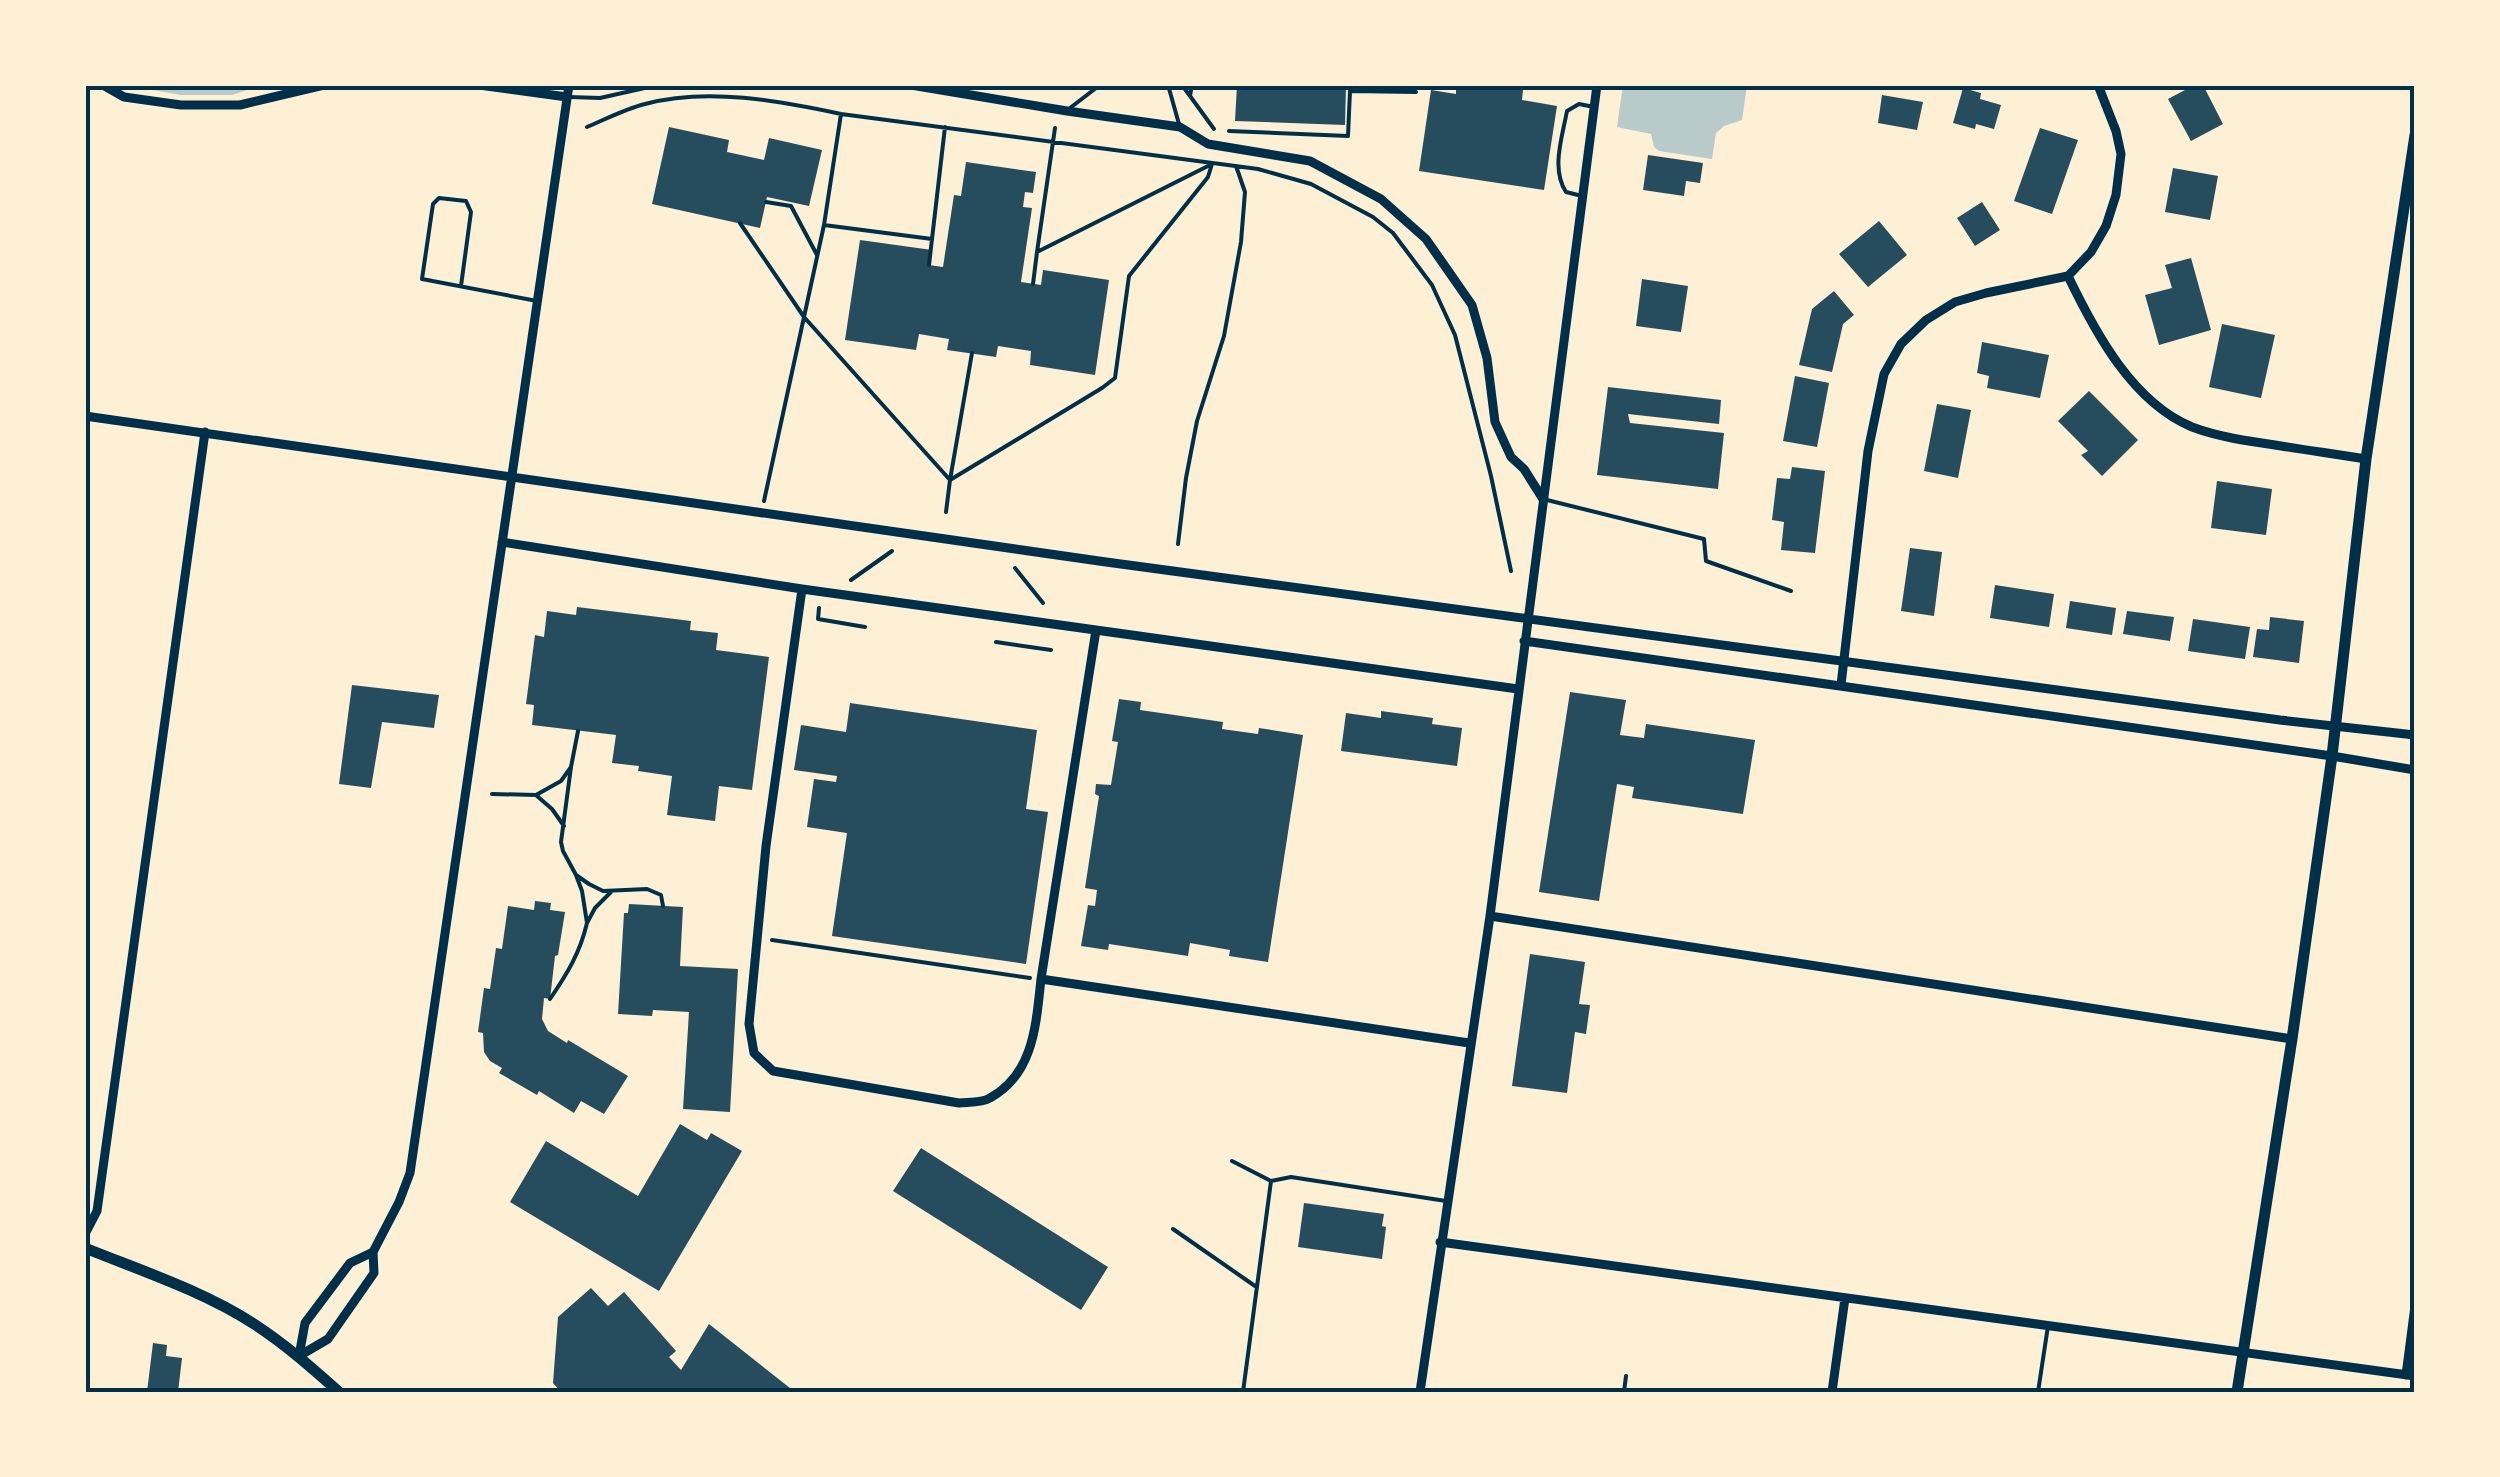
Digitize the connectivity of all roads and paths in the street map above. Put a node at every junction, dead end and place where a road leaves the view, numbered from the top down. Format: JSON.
{"nodes":[{"id":1,"x":103,"y":85,"type":"edge"},
{"id":2,"x":324,"y":85,"type":"edge"},
{"id":3,"x":479,"y":85,"type":"edge"},
{"id":4,"x":569,"y":85,"type":"edge"},
{"id":5,"x":658,"y":85,"type":"edge"},
{"id":6,"x":911,"y":85,"type":"edge"},
{"id":7,"x":1100,"y":85,"type":"edge"},
{"id":8,"x":1168,"y":85,"type":"edge"},
{"id":9,"x":1182,"y":85,"type":"edge"},
{"id":10,"x":1192,"y":85,"type":"edge"},
{"id":11,"x":1350,"y":85,"type":"edge"},
{"id":12,"x":1587,"y":85,"type":"edge"},
{"id":13,"x":2098,"y":85,"type":"edge"},
{"id":14,"x":1597,"y":86,"type":"edge"},
{"id":15,"x":1350,"y":92,"type":"junction"},
{"id":16,"x":1416,"y":92,"type":"dead end"},
{"id":17,"x":1190,"y":96,"type":"junction"},
{"id":18,"x":567,"y":97,"type":"junction"},
{"id":19,"x":1594,"y":107,"type":"junction"},
{"id":20,"x":1066,"y":111,"type":"junction"},
{"id":21,"x":841,"y":114,"type":"junction"},
{"id":22,"x":945,"y":126,"type":"junction"},
{"id":23,"x":1180,"y":127,"type":"junction"},
{"id":24,"x":586,"y":128,"type":"dead end"},
{"id":25,"x":1055,"y":128,"type":"dead end"},
{"id":26,"x":2415,"y":134,"type":"edge"},
{"id":27,"x":1052,"y":140,"type":"junction"},
{"id":28,"x":1212,"y":164,"type":"junction"},
{"id":29,"x":1236,"y":166,"type":"junction"},
{"id":30,"x":1582,"y":196,"type":"junction"},
{"id":31,"x":766,"y":202,"type":"dead end"},
{"id":32,"x":740,"y":223,"type":"dead end"},
{"id":33,"x":824,"y":225,"type":"junction"},
{"id":34,"x":932,"y":239,"type":"junction"},
{"id":35,"x":1037,"y":252,"type":"junction"},
{"id":36,"x":818,"y":255,"type":"junction"},
{"id":37,"x":930,"y":265,"type":"dead end"},
{"id":38,"x":2068,"y":276,"type":"junction"},
{"id":39,"x":1032,"y":284,"type":"dead end"},
{"id":40,"x":462,"y":286,"type":"junction"},
{"id":41,"x":538,"y":301,"type":"junction"},
{"id":42,"x":804,"y":317,"type":"junction"},
{"id":43,"x":972,"y":354,"type":"dead end"},
{"id":44,"x":85,"y":416,"type":"edge"},
{"id":45,"x":205,"y":432,"type":"junction"},
{"id":46,"x":2366,"y":459,"type":"junction"},
{"id":47,"x":512,"y":476,"type":"junction"},
{"id":48,"x":950,"y":480,"type":"junction"},
{"id":49,"x":1543,"y":499,"type":"junction"},
{"id":50,"x":762,"y":512,"type":"junction"},
{"id":51,"x":946,"y":512,"type":"dead end"},
{"id":52,"x":502,"y":542,"type":"junction"},
{"id":53,"x":1178,"y":544,"type":"dead end"},
{"id":54,"x":892,"y":551,"type":"dead end"},
{"id":55,"x":1015,"y":568,"type":"dead end"},
{"id":56,"x":1512,"y":571,"type":"dead end"},
{"id":57,"x":846,"y":582,"type":"dead end"},
{"id":58,"x":802,"y":590,"type":"junction"},
{"id":59,"x":1791,"y":591,"type":"dead end"},
{"id":60,"x":1043,"y":604,"type":"dead end"},
{"id":61,"x":819,"y":608,"type":"dead end"},
{"id":62,"x":1527,"y":618,"type":"junction"},
{"id":63,"x":865,"y":627,"type":"dead end"},
{"id":64,"x":1096,"y":630,"type":"junction"},
{"id":65,"x":1524,"y":640,"type":"junction"},
{"id":66,"x":996,"y":642,"type":"dead end"},
{"id":67,"x":1051,"y":650,"type":"dead end"},
{"id":68,"x":1844,"y":662,"type":"junction"},
{"id":69,"x":1842,"y":685,"type":"junction"},
{"id":70,"x":1518,"y":689,"type":"junction"},
{"id":71,"x":2334,"y":726,"type":"junction"},
{"id":72,"x":578,"y":731,"type":"dead end"},
{"id":73,"x":2415,"y":736,"type":"edge"},
{"id":74,"x":2332,"y":756,"type":"junction"},
{"id":75,"x":571,"y":767,"type":"junction"},
{"id":76,"x":2415,"y":770,"type":"edge"},
{"id":77,"x":492,"y":794,"type":"dead end"},
{"id":78,"x":536,"y":795,"type":"junction"},
{"id":79,"x":564,"y":826,"type":"junction"},
{"id":80,"x":576,"y":875,"type":"junction"},
{"id":81,"x":612,"y":891,"type":"junction"},
{"id":82,"x":663,"y":906,"type":"dead end"},
{"id":83,"x":1490,"y":916,"type":"junction"},
{"id":84,"x":587,"y":924,"type":"junction"},
{"id":85,"x":757,"y":938,"type":"junction"},
{"id":86,"x":1042,"y":979,"type":"junction"},
{"id":87,"x":550,"y":999,"type":"dead end"},
{"id":88,"x":2292,"y":1039,"type":"junction"},
{"id":89,"x":1470,"y":1044,"type":"junction"},
{"id":90,"x":1232,"y":1161,"type":"dead end"},
{"id":91,"x":1272,"y":1181,"type":"junction"},
{"id":92,"x":1446,"y":1201,"type":"junction"},
{"id":93,"x":1173,"y":1228,"type":"dead end"},
{"id":94,"x":85,"y":1234,"type":"edge"},
{"id":95,"x":1440,"y":1242,"type":"junction"},
{"id":96,"x":85,"y":1248,"type":"edge"},
{"id":97,"x":374,"y":1252,"type":"junction"},
{"id":98,"x":1257,"y":1287,"type":"junction"},
{"id":99,"x":1845,"y":1298,"type":"junction"},
{"id":100,"x":2415,"y":1306,"type":"edge"},
{"id":101,"x":2048,"y":1326,"type":"junction"},
{"id":102,"x":2242,"y":1352,"type":"junction"},
{"id":103,"x":298,"y":1356,"type":"junction"},
{"id":104,"x":1626,"y":1376,"type":"dead end"},
{"id":105,"x":2410,"y":1376,"type":"edge"},
{"id":106,"x":339,"y":1392,"type":"edge"},
{"id":107,"x":1242,"y":1392,"type":"edge"},
{"id":108,"x":1420,"y":1392,"type":"edge"},
{"id":109,"x":1624,"y":1392,"type":"edge"},
{"id":110,"x":1832,"y":1392,"type":"edge"},
{"id":111,"x":2038,"y":1392,"type":"edge"},
{"id":112,"x":2237,"y":1392,"type":"edge"}],
"edges":[{"from":1,"to":2,"type":"street"},
{"from":3,"to":18,"type":"street"},
{"from":4,"to":18,"type":"street"},
{"from":5,"to":18,"type":"lane"},
{"from":6,"to":20,"type":"street"},
{"from":7,"to":20,"type":"lane"},
{"from":8,"to":23,"type":"lane"},
{"from":9,"to":17,"type":"path"},
{"from":10,"to":17,"type":"path"},
{"from":11,"to":15,"type":"path"},
{"from":12,"to":14,"type":"lane"},
{"from":13,"to":38,"type":"street"},
{"from":14,"to":19,"type":"street"},
{"from":15,"to":16,"type":"path"},
{"from":15,"to":17,"type":"path"},
{"from":18,"to":41,"type":"street"},
{"from":19,"to":30,"type":"street"},
{"from":19,"to":30,"type":"lane"},
{"from":20,"to":23,"type":"street"},
{"from":21,"to":22,"type":"path"},
{"from":21,"to":24,"type":"path"},
{"from":21,"to":33,"type":"path"},
{"from":22,"to":27,"type":"path"},
{"from":22,"to":34,"type":"path"},
{"from":23,"to":49,"type":"street"},
{"from":25,"to":27,"type":"path"},
{"from":26,"to":46,"type":"main road"},
{"from":27,"to":28,"type":"path"},
{"from":27,"to":35,"type":"path"},
{"from":28,"to":29,"type":"path"},
{"from":28,"to":35,"type":"path"},
{"from":28,"to":48,"type":"path"},
{"from":29,"to":53,"type":"path"},
{"from":29,"to":56,"type":"path"},
{"from":30,"to":49,"type":"street"},
{"from":31,"to":36,"type":"path"},
{"from":32,"to":42,"type":"path"},
{"from":33,"to":34,"type":"path"},
{"from":33,"to":36,"type":"path"},
{"from":34,"to":37,"type":"path"},
{"from":35,"to":39,"type":"path"},
{"from":36,"to":42,"type":"path"},
{"from":38,"to":46,"type":"street"},
{"from":38,"to":68,"type":"street"},
{"from":40,"to":40,"type":"lane"},
{"from":40,"to":41,"type":"lane"},
{"from":41,"to":47,"type":"street"},
{"from":42,"to":48,"type":"path"},
{"from":42,"to":50,"type":"path"},
{"from":43,"to":48,"type":"path"},
{"from":44,"to":45,"type":"street"},
{"from":45,"to":47,"type":"street"},
{"from":45,"to":94,"type":"street"},
{"from":46,"to":71,"type":"main road"},
{"from":47,"to":50,"type":"street"},
{"from":47,"to":52,"type":"street"},
{"from":48,"to":51,"type":"path"},
{"from":49,"to":59,"type":"lane"},
{"from":49,"to":62,"type":"street"},
{"from":50,"to":62,"type":"street"},
{"from":52,"to":58,"type":"street"},
{"from":52,"to":97,"type":"street"},
{"from":54,"to":57,"type":"path"},
{"from":55,"to":60,"type":"path"},
{"from":58,"to":64,"type":"street"},
{"from":58,"to":85,"type":"street"},
{"from":61,"to":63,"type":"path"},
{"from":62,"to":65,"type":"street"},
{"from":62,"to":68,"type":"street"},
{"from":64,"to":70,"type":"street"},
{"from":64,"to":86,"type":"street"},
{"from":65,"to":69,"type":"street"},
{"from":65,"to":70,"type":"street"},
{"from":66,"to":67,"type":"path"},
{"from":68,"to":69,"type":"street"},
{"from":68,"to":71,"type":"street"},
{"from":69,"to":74,"type":"street"},
{"from":70,"to":83,"type":"street"},
{"from":71,"to":73,"type":"street"},
{"from":71,"to":74,"type":"main road"},
{"from":72,"to":75,"type":"path"},
{"from":74,"to":76,"type":"street"},
{"from":74,"to":88,"type":"main road"},
{"from":75,"to":78,"type":"path"},
{"from":75,"to":79,"type":"path"},
{"from":77,"to":78,"type":"path"},
{"from":78,"to":79,"type":"path"},
{"from":79,"to":80,"type":"path"},
{"from":80,"to":81,"type":"path"},
{"from":80,"to":84,"type":"path"},
{"from":81,"to":82,"type":"path"},
{"from":81,"to":84,"type":"path"},
{"from":83,"to":88,"type":"street"},
{"from":83,"to":89,"type":"street"},
{"from":84,"to":87,"type":"path"},
{"from":85,"to":86,"type":"path"},
{"from":85,"to":86,"type":"street"},
{"from":86,"to":89,"type":"street"},
{"from":88,"to":102,"type":"main road"},
{"from":89,"to":92,"type":"street"},
{"from":90,"to":91,"type":"lane"},
{"from":91,"to":92,"type":"lane"},
{"from":91,"to":98,"type":"lane"},
{"from":92,"to":95,"type":"street"},
{"from":93,"to":98,"type":"lane"},
{"from":95,"to":99,"type":"street"},
{"from":95,"to":108,"type":"street"},
{"from":96,"to":103,"type":"main road"},
{"from":97,"to":103,"type":"street"},
{"from":97,"to":103,"type":"street"},
{"from":98,"to":107,"type":"lane"},
{"from":99,"to":101,"type":"street"},
{"from":99,"to":110,"type":"street"},
{"from":100,"to":105,"type":"street"},
{"from":101,"to":102,"type":"street"},
{"from":101,"to":111,"type":"lane"},
{"from":102,"to":105,"type":"street"},
{"from":102,"to":112,"type":"main road"},
{"from":103,"to":106,"type":"main road"},
{"from":104,"to":109,"type":"lane"}]}
